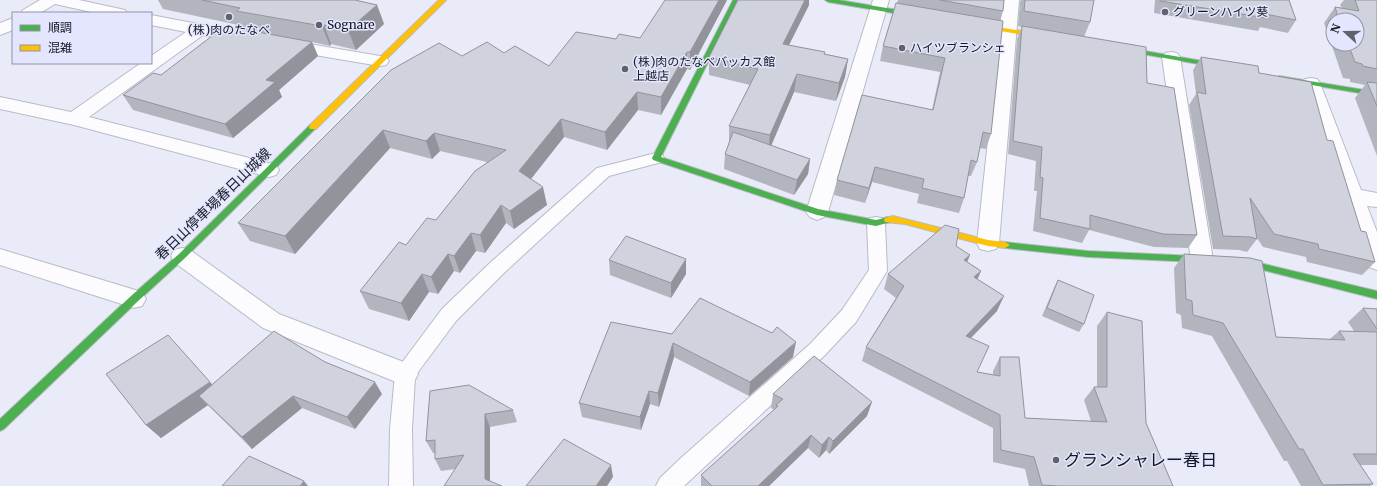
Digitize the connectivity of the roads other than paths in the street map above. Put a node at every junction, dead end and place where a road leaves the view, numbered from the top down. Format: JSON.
{"nodes":[{"id":1,"x":51,"y":0,"type":"edge"},
{"id":2,"x":56,"y":0,"type":"edge"},
{"id":3,"x":443,"y":0,"type":"edge"},
{"id":4,"x":736,"y":0,"type":"edge"},
{"id":5,"x":828,"y":0,"type":"edge"},
{"id":6,"x":1011,"y":0,"type":"edge"},
{"id":7,"x":880,"y":4,"type":"edge"},
{"id":8,"x":31,"y":12,"type":"edge"},
{"id":9,"x":114,"y":12,"type":"edge"},
{"id":10,"x":932,"y":18,"type":"edge"},
{"id":11,"x":152,"y":20,"type":"edge"},
{"id":12,"x":12,"y":23,"type":"edge"},
{"id":13,"x":963,"y":23,"type":"edge"},
{"id":14,"x":0,"y":30,"type":"edge"},
{"id":15,"x":199,"y":30,"type":"junction"},
{"id":16,"x":1008,"y":31,"type":"junction"},
{"id":17,"x":1055,"y":38,"type":"edge"},
{"id":18,"x":1109,"y":47,"type":"edge"},
{"id":19,"x":1171,"y":57,"type":"junction"},
{"id":20,"x":380,"y":61,"type":"junction"},
{"id":21,"x":152,"y":63,"type":"edge"},
{"id":22,"x":151,"y":64,"type":"edge"},
{"id":23,"x":1233,"y":69,"type":"edge"},
{"id":24,"x":1272,"y":76,"type":"edge"},
{"id":25,"x":1311,"y":83,"type":"junction"},
{"id":26,"x":1377,"y":94,"type":"edge"},
{"id":27,"x":0,"y":103,"type":"edge"},
{"id":28,"x":74,"y":119,"type":"junction"},
{"id":29,"x":656,"y":158,"type":"junction"},
{"id":30,"x":269,"y":170,"type":"junction"},
{"id":31,"x":1354,"y":196,"type":"junction"},
{"id":32,"x":1377,"y":200,"type":"edge"},
{"id":33,"x":817,"y":212,"type":"junction"},
{"id":34,"x":876,"y":223,"type":"junction"},
{"id":35,"x":988,"y":243,"type":"junction"},
{"id":36,"x":182,"y":256,"type":"junction"},
{"id":37,"x":0,"y":257,"type":"edge"},
{"id":38,"x":1202,"y":260,"type":"junction"},
{"id":39,"x":1377,"y":261,"type":"edge"},
{"id":40,"x":1377,"y":295,"type":"edge"},
{"id":41,"x":134,"y":299,"type":"junction"},
{"id":42,"x":405,"y":374,"type":"junction"},
{"id":43,"x":0,"y":426,"type":"edge"},
{"id":44,"x":401,"y":486,"type":"edge"},
{"id":45,"x":668,"y":486,"type":"edge"}],
"edges":[{"from":1,"to":8,"type":"street"},
{"from":2,"to":9,"type":"street"},
{"from":3,"to":20,"type":"street","name":"春日山停車場春日山城線"},
{"from":4,"to":29,"type":"street"},
{"from":5,"to":7,"type":"street"},
{"from":6,"to":16,"type":"street"},
{"from":7,"to":10,"type":"street"},
{"from":7,"to":33,"type":"street"},
{"from":11,"to":15,"type":"street"},
{"from":12,"to":14,"type":"street"},
{"from":13,"to":16,"type":"street"},
{"from":15,"to":20,"type":"street"},
{"from":15,"to":21,"type":"street"},
{"from":16,"to":17,"type":"street"},
{"from":16,"to":35,"type":"street"},
{"from":18,"to":19,"type":"street"},
{"from":19,"to":23,"type":"street"},
{"from":19,"to":38,"type":"street"},
{"from":20,"to":30,"type":"street","name":"春日山停車場春日山城線"},
{"from":22,"to":28,"type":"street"},
{"from":24,"to":25,"type":"street"},
{"from":25,"to":26,"type":"street"},
{"from":25,"to":31,"type":"street"},
{"from":27,"to":28,"type":"street"},
{"from":28,"to":30,"type":"street"},
{"from":29,"to":33,"type":"street"},
{"from":29,"to":42,"type":"lane"},
{"from":30,"to":36,"type":"street","name":"春日山停車場春日山城線"},
{"from":31,"to":32,"type":"street"},
{"from":31,"to":39,"type":"street"},
{"from":33,"to":34,"type":"street"},
{"from":34,"to":35,"type":"street"},
{"from":34,"to":45,"type":"lane"},
{"from":35,"to":38,"type":"street"},
{"from":36,"to":41,"type":"street","name":"春日山停車場春日山城線"},
{"from":36,"to":42,"type":"street"},
{"from":37,"to":41,"type":"street"},
{"from":38,"to":40,"type":"street"},
{"from":41,"to":43,"type":"street","name":"春日山停車場春日山城線"},
{"from":42,"to":44,"type":"lane"}]}
